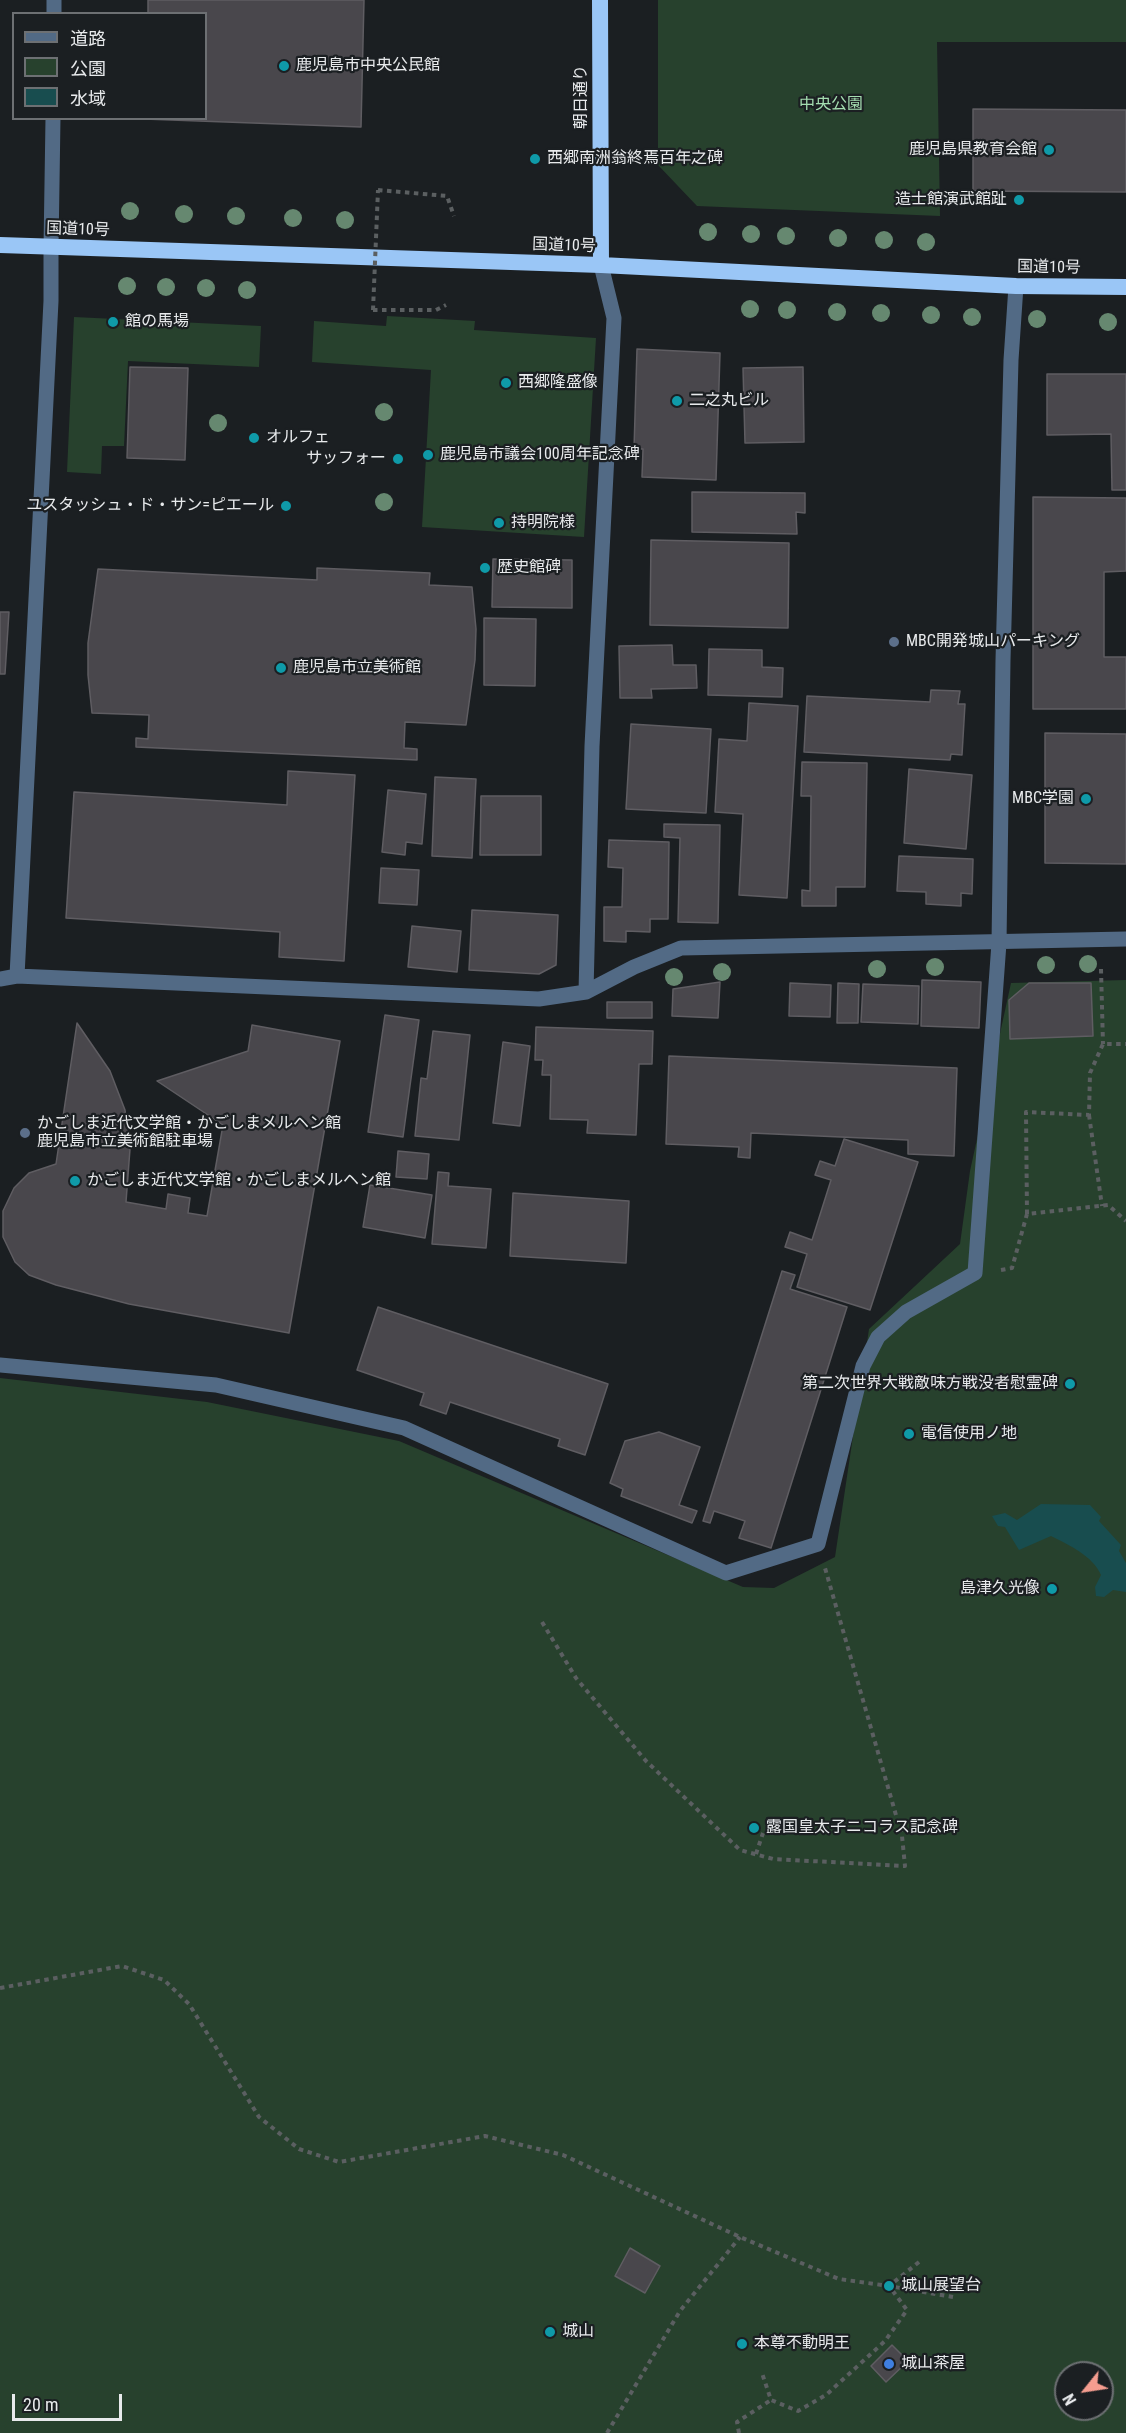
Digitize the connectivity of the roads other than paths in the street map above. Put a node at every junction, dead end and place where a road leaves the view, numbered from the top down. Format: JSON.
{"nodes":[{"id":1,"x":600,"y":0,"type":"edge"},
{"id":2,"x":53,"y":120,"type":"edge"},
{"id":3,"x":0,"y":245,"type":"edge"},
{"id":4,"x":51,"y":248,"type":"junction"},
{"id":5,"x":601,"y":265,"type":"junction"},
{"id":6,"x":1016,"y":286,"type":"junction"},
{"id":7,"x":1126,"y":287,"type":"edge"},
{"id":8,"x":1126,"y":939,"type":"edge"},
{"id":9,"x":999,"y":943,"type":"junction"},
{"id":10,"x":17,"y":976,"type":"junction"},
{"id":11,"x":0,"y":979,"type":"edge"},
{"id":12,"x":586,"y":992,"type":"junction"},
{"id":13,"x":0,"y":1365,"type":"edge"}],
"edges":[{"from":1,"to":5,"type":"highway","name":"朝日通り"},
{"from":2,"to":4,"type":"street"},
{"from":3,"to":4,"type":"highway","name":"国道10号"},
{"from":4,"to":5,"type":"highway","name":"国道10号"},
{"from":4,"to":10,"type":"street"},
{"from":5,"to":6,"type":"highway","name":"国道10号"},
{"from":5,"to":12,"type":"street"},
{"from":6,"to":7,"type":"highway","name":"国道10号"},
{"from":6,"to":9,"type":"street"},
{"from":8,"to":9,"type":"street"},
{"from":9,"to":12,"type":"street"},
{"from":9,"to":13,"type":"street"},
{"from":10,"to":11,"type":"street"},
{"from":10,"to":12,"type":"street"}]}
